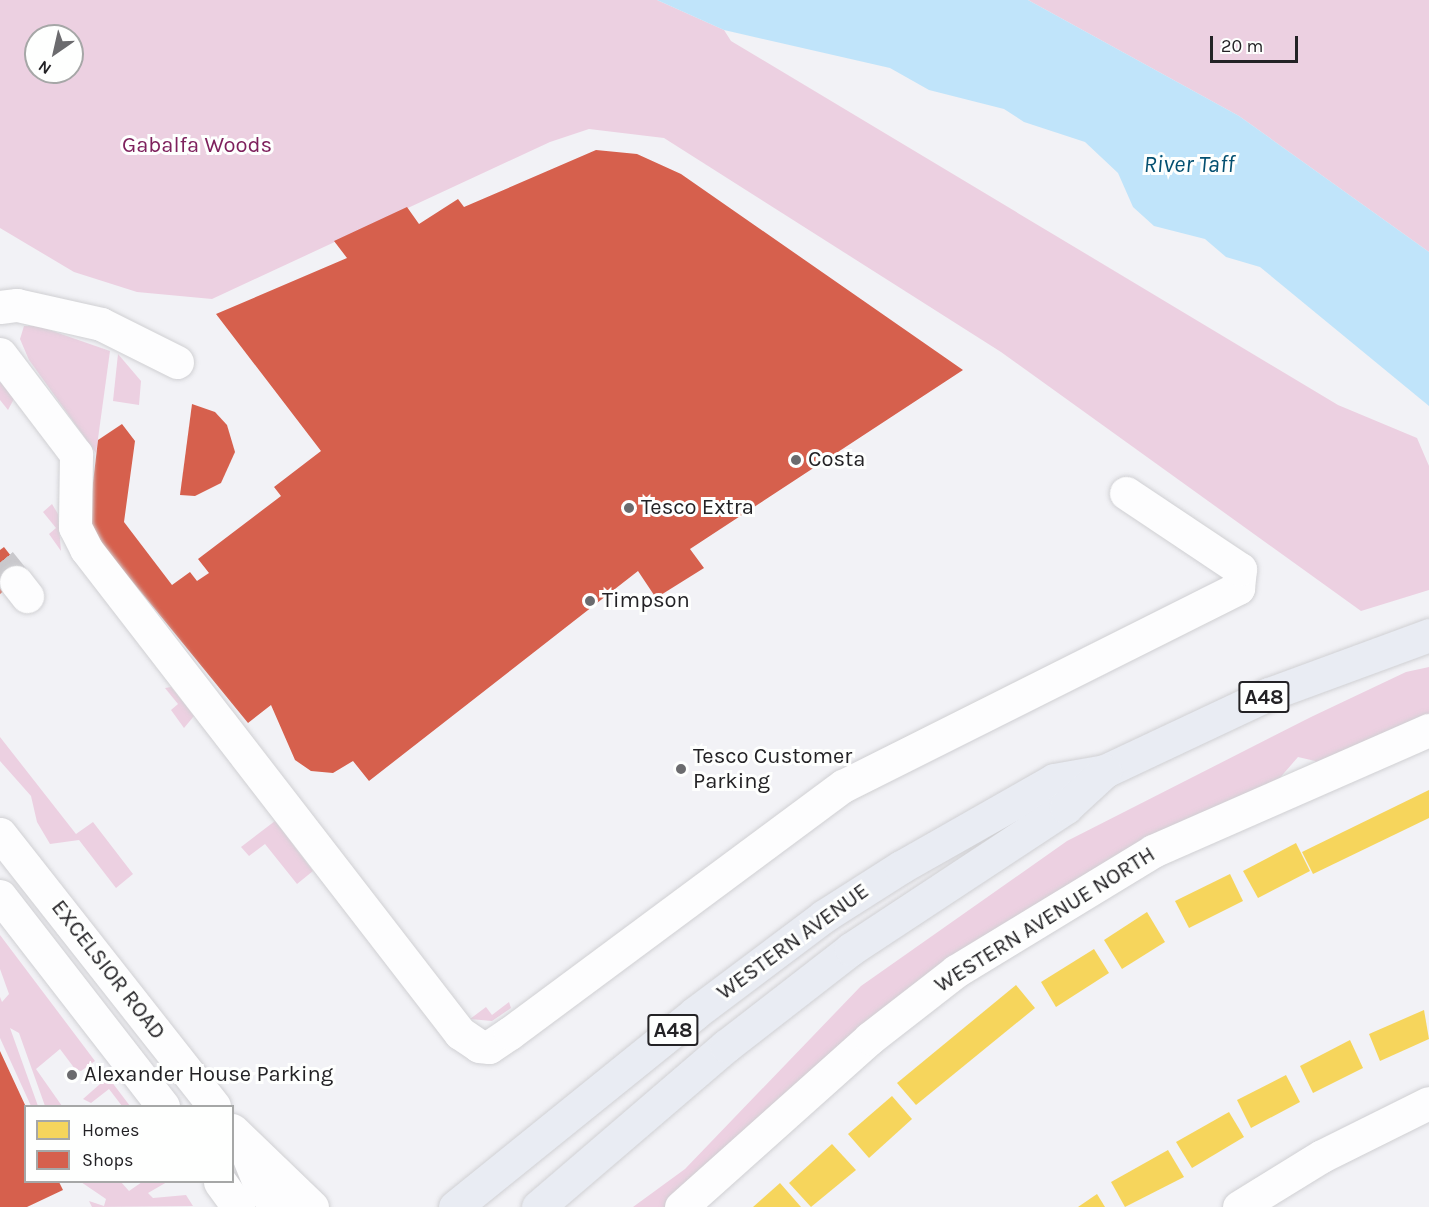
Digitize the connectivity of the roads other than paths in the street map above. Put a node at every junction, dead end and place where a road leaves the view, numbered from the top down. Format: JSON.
{"nodes":[{"id":1,"x":0,"y":307,"type":"edge"},
{"id":2,"x":0,"y":354,"type":"edge"},
{"id":3,"x":177,"y":362,"type":"dead end"},
{"id":4,"x":1126,"y":492,"type":"dead end"},
{"id":5,"x":1429,"y":635,"type":"edge"},
{"id":6,"x":1429,"y":730,"type":"edge"},
{"id":7,"x":1104,"y":771,"type":"junction"},
{"id":8,"x":0,"y":834,"type":"edge"},
{"id":9,"x":0,"y":896,"type":"edge"},
{"id":10,"x":1429,"y":1103,"type":"edge"},
{"id":11,"x":161,"y":1105,"type":"edge"},
{"id":12,"x":212,"y":1105,"type":"edge"},
{"id":13,"x":238,"y":1136,"type":"edge"},
{"id":14,"x":221,"y":1183,"type":"edge"},
{"id":15,"x":238,"y":1207,"type":"edge"},
{"id":16,"x":276,"y":1207,"type":"edge"},
{"id":17,"x":312,"y":1207,"type":"edge"},
{"id":18,"x":455,"y":1207,"type":"edge"},
{"id":19,"x":538,"y":1207,"type":"edge"},
{"id":20,"x":681,"y":1207,"type":"edge"},
{"id":21,"x":1239,"y":1207,"type":"edge"}],
"edges":[{"from":1,"to":3,"type":"street"},
{"from":2,"to":4,"type":"street"},
{"from":5,"to":7,"type":"highway","name":"WESTERN AVENUE","number":"A48"},
{"from":6,"to":20,"type":"street","name":"WESTERN AVENUE NORTH"},
{"from":7,"to":18,"type":"highway","name":"WESTERN AVENUE","number":"A48"},
{"from":7,"to":19,"type":"highway","name":"WESTERN AVENUE","number":"A48"},
{"from":8,"to":12,"type":"street","name":"EXCELSIOR ROAD"},
{"from":9,"to":11,"type":"street","name":"EXCELSIOR ROAD"},
{"from":10,"to":21,"type":"street"},
{"from":13,"to":16,"type":"street"},
{"from":13,"to":17,"type":"street"},
{"from":14,"to":15,"type":"street"}]}
